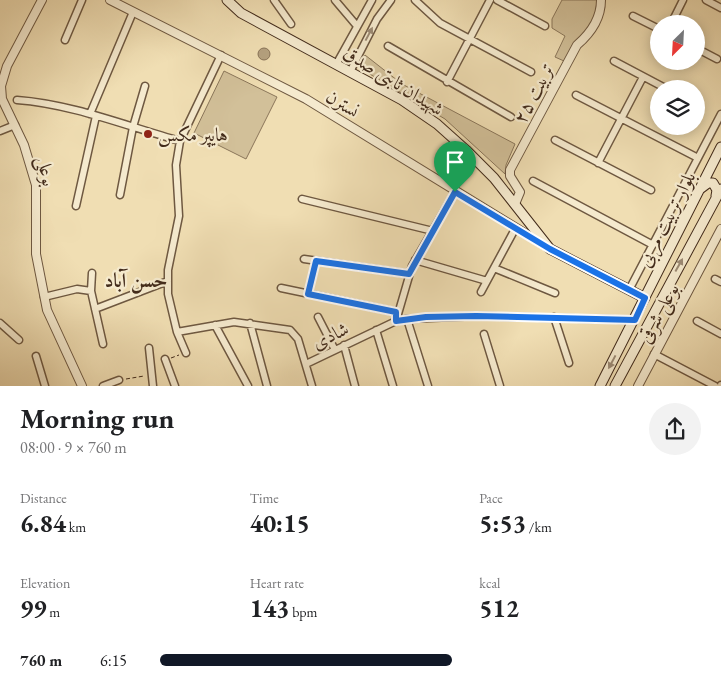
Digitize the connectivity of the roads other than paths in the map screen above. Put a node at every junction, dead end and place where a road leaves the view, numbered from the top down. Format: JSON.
{"nodes":[{"id":1,"x":42,"y":0,"type":"edge"},
{"id":2,"x":82,"y":0,"type":"edge"},
{"id":3,"x":110,"y":0,"type":"edge"},
{"id":4,"x":227,"y":0,"type":"edge"},
{"id":5,"x":274,"y":0,"type":"edge"},
{"id":6,"x":335,"y":0,"type":"edge"},
{"id":7,"x":372,"y":0,"type":"edge"},
{"id":8,"x":392,"y":0,"type":"edge"},
{"id":9,"x":415,"y":0,"type":"edge"},
{"id":10,"x":490,"y":0,"type":"edge"},
{"id":11,"x":497,"y":0,"type":"edge"},
{"id":12,"x":601,"y":0,"type":"edge"},
{"id":13,"x":683,"y":0,"type":"edge"},
{"id":14,"x":706,"y":0,"type":"edge"},
{"id":15,"x":721,"y":8,"type":"edge"},
{"id":16,"x":133,"y":12,"type":"junction"},
{"id":17,"x":676,"y":15,"type":"edge"},
{"id":18,"x":633,"y":16,"type":"dead end"},
{"id":19,"x":291,"y":24,"type":"dead end"},
{"id":20,"x":650,"y":24,"type":"edge"},
{"id":21,"x":357,"y":26,"type":"junction"},
{"id":22,"x":545,"y":26,"type":"dead end"},
{"id":23,"x":468,"y":39,"type":"junction"},
{"id":24,"x":65,"y":40,"type":"dead end"},
{"id":25,"x":388,"y":46,"type":"dead end"},
{"id":26,"x":705,"y":53,"type":"edge"},
{"id":27,"x":221,"y":55,"type":"junction"},
{"id":28,"x":717,"y":59,"type":"dead end"},
{"id":29,"x":614,"y":61,"type":"dead end"},
{"id":30,"x":337,"y":63,"type":"junction"},
{"id":31,"x":351,"y":70,"type":"junction"},
{"id":32,"x":531,"y":72,"type":"dead end"},
{"id":33,"x":643,"y":77,"type":"junction"},
{"id":34,"x":650,"y":80,"type":"edge"},
{"id":35,"x":447,"y":82,"type":"junction"},
{"id":36,"x":1,"y":83,"type":"edge"},
{"id":37,"x":145,"y":86,"type":"dead end"},
{"id":38,"x":576,"y":95,"type":"dead end"},
{"id":39,"x":16,"y":100,"type":"dead end"},
{"id":40,"x":721,"y":114,"type":"edge"},
{"id":41,"x":93,"y":115,"type":"junction"},
{"id":42,"x":511,"y":117,"type":"dead end"},
{"id":43,"x":621,"y":118,"type":"junction"},
{"id":44,"x":15,"y":125,"type":"junction"},
{"id":45,"x":133,"y":127,"type":"junction"},
{"id":46,"x":0,"y":131,"type":"edge"},
{"id":47,"x":555,"y":140,"type":"dead end"},
{"id":48,"x":180,"y":141,"type":"junction"},
{"id":49,"x":721,"y":147,"type":"edge"},
{"id":50,"x":698,"y":158,"type":"junction"},
{"id":51,"x":598,"y":162,"type":"junction"},
{"id":52,"x":532,"y":181,"type":"dead end"},
{"id":53,"x":721,"y":189,"type":"edge"},
{"id":54,"x":651,"y":190,"type":"dead end"},
{"id":55,"x":455,"y":192,"type":"junction"},
{"id":56,"x":696,"y":194,"type":"junction"},
{"id":57,"x":120,"y":195,"type":"dead end"},
{"id":58,"x":302,"y":199,"type":"dead end"},
{"id":59,"x":713,"y":203,"type":"junction"},
{"id":60,"x":515,"y":204,"type":"junction"},
{"id":61,"x":76,"y":206,"type":"dead end"},
{"id":62,"x":515,"y":229,"type":"junction"},
{"id":63,"x":721,"y":229,"type":"edge"},
{"id":64,"x":433,"y":231,"type":"junction"},
{"id":65,"x":653,"y":245,"type":"junction"},
{"id":66,"x":550,"y":249,"type":"junction"},
{"id":67,"x":304,"y":259,"type":"dead end"},
{"id":68,"x":416,"y":260,"type":"junction"},
{"id":69,"x":494,"y":268,"type":"junction"},
{"id":70,"x":92,"y":272,"type":"dead end"},
{"id":71,"x":409,"y":274,"type":"junction"},
{"id":72,"x":487,"y":281,"type":"junction"},
{"id":73,"x":168,"y":282,"type":"junction"},
{"id":74,"x":281,"y":288,"type":"dead end"},
{"id":75,"x":629,"y":290,"type":"junction"},
{"id":76,"x":91,"y":292,"type":"junction"},
{"id":77,"x":481,"y":292,"type":"dead end"},
{"id":78,"x":555,"y":293,"type":"dead end"},
{"id":79,"x":44,"y":297,"type":"junction"},
{"id":80,"x":645,"y":298,"type":"junction"},
{"id":81,"x":95,"y":308,"type":"junction"},
{"id":82,"x":396,"y":312,"type":"junction"},
{"id":83,"x":318,"y":317,"type":"dead end"},
{"id":84,"x":554,"y":317,"type":"junction"},
{"id":85,"x":407,"y":319,"type":"junction"},
{"id":86,"x":635,"y":320,"type":"junction"},
{"id":87,"x":396,"y":321,"type":"junction"},
{"id":88,"x":697,"y":322,"type":"dead end"},
{"id":89,"x":0,"y":323,"type":"edge"},
{"id":90,"x":250,"y":323,"type":"junction"},
{"id":91,"x":215,"y":325,"type":"junction"},
{"id":92,"x":376,"y":330,"type":"junction"},
{"id":93,"x":177,"y":332,"type":"junction"},
{"id":94,"x":484,"y":334,"type":"dead end"},
{"id":95,"x":721,"y":334,"type":"edge"},
{"id":96,"x":19,"y":340,"type":"dead end"},
{"id":97,"x":103,"y":344,"type":"dead end"},
{"id":98,"x":344,"y":345,"type":"junction"},
{"id":99,"x":149,"y":348,"type":"dead end"},
{"id":100,"x":335,"y":350,"type":"junction"},
{"id":101,"x":186,"y":353,"type":"road end"},
{"id":102,"x":654,"y":354,"type":"junction"},
{"id":103,"x":36,"y":356,"type":"dead end"},
{"id":104,"x":165,"y":360,"type":"road end"},
{"id":105,"x":568,"y":363,"type":"dead end"},
{"id":106,"x":306,"y":364,"type":"junction"},
{"id":107,"x":119,"y":380,"type":"road end"},
{"id":108,"x":602,"y":382,"type":"edge"},
{"id":109,"x":45,"y":386,"type":"edge"},
{"id":110,"x":82,"y":386,"type":"edge"},
{"id":111,"x":103,"y":386,"type":"edge"},
{"id":112,"x":153,"y":386,"type":"edge"},
{"id":113,"x":175,"y":386,"type":"edge"},
{"id":114,"x":248,"y":386,"type":"edge"},
{"id":115,"x":267,"y":386,"type":"edge"},
{"id":116,"x":312,"y":386,"type":"edge"},
{"id":117,"x":355,"y":386,"type":"edge"},
{"id":118,"x":393,"y":386,"type":"edge"},
{"id":119,"x":428,"y":386,"type":"edge"},
{"id":120,"x":500,"y":386,"type":"edge"},
{"id":121,"x":594,"y":386,"type":"edge"},
{"id":122,"x":615,"y":386,"type":"edge"},
{"id":123,"x":638,"y":386,"type":"edge"},
{"id":124,"x":715,"y":386,"type":"edge"}],
"edges":[{"from":1,"to":36,"type":"street","name":"بوعلی"},
{"from":2,"to":24,"type":"street"},
{"from":3,"to":16,"type":"street","name":"نسترن"},
{"from":4,"to":30,"type":"main road","name":"شهیدان ثابتی صدق"},
{"from":5,"to":19,"type":"street"},
{"from":6,"to":21,"type":"street"},
{"from":7,"to":21,"type":"street"},
{"from":31,"to":8,"type":"street","one_way":true},
{"from":9,"to":23,"type":"street"},
{"from":10,"to":23,"type":"street"},
{"from":11,"to":22,"type":"street"},
{"from":12,"to":60,"type":"street","name":"تربیت ۲۵"},
{"from":13,"to":17,"type":"street"},
{"from":14,"to":15,"type":"street"},
{"from":16,"to":27,"type":"street","name":"نسترن"},
{"from":16,"to":41,"type":"street"},
{"from":18,"to":20,"type":"street"},
{"from":21,"to":30,"type":"street"},
{"from":23,"to":32,"type":"street"},
{"from":23,"to":35,"type":"street"},
{"from":25,"to":35,"type":"street"},
{"from":26,"to":28,"type":"street"},
{"from":27,"to":48,"type":"street"},
{"from":27,"to":55,"type":"street","name":"نسترن"},
{"from":29,"to":33,"type":"street"},
{"from":30,"to":31,"type":"main road","name":"شهیدان ثابتی صدق"},
{"from":31,"to":60,"type":"main road","name":"شهیدان ثابتی صدق"},
{"from":33,"to":34,"type":"street"},
{"from":33,"to":43,"type":"street"},
{"from":35,"to":42,"type":"street"},
{"from":36,"to":44,"type":"street","name":"بوعلی"},
{"from":37,"to":45,"type":"street"},
{"from":38,"to":43,"type":"street"},
{"from":39,"to":41,"type":"street"},
{"from":40,"to":50,"type":"street"},
{"from":41,"to":45,"type":"street"},
{"from":41,"to":61,"type":"street"},
{"from":43,"to":50,"type":"street"},
{"from":43,"to":51,"type":"street"},
{"from":44,"to":46,"type":"street"},
{"from":44,"to":79,"type":"street","name":"بوعلی"},
{"from":45,"to":48,"type":"street"},
{"from":45,"to":57,"type":"street"},
{"from":47,"to":51,"type":"street"},
{"from":48,"to":73,"type":"street"},
{"from":49,"to":56,"type":"main road","name":"بلوار تربیت مربی"},
{"from":50,"to":65,"type":"street"},
{"from":51,"to":54,"type":"street"},
{"from":52,"to":65,"type":"street"},
{"from":53,"to":59,"type":"main road","name":"بلوار تربیت مربی"},
{"from":55,"to":62,"type":"street","name":"نسترن"},
{"from":55,"to":64,"type":"street"},
{"from":56,"to":59,"type":"main road"},
{"from":56,"to":80,"type":"main road","name":"بلوار تربیت مربی"},
{"from":58,"to":64,"type":"street"},
{"from":122,"to":59,"type":"main road","name":"بلوار تربیت مربی","one_way":true},
{"from":60,"to":66,"type":"main road","name":"شهیدان ثابتی صدق"},
{"from":62,"to":66,"type":"street","name":"نسترن"},
{"from":62,"to":69,"type":"street"},
{"from":63,"to":102,"type":"street","name":"بوعلی شرقی"},
{"from":64,"to":68,"type":"street"},
{"from":65,"to":75,"type":"street"},
{"from":66,"to":75,"type":"main road","name":"شهیدان ثابتی صدق"},
{"from":67,"to":71,"type":"street"},
{"from":68,"to":71,"type":"street"},
{"from":68,"to":72,"type":"street"},
{"from":69,"to":72,"type":"street"},
{"from":69,"to":78,"type":"street"},
{"from":70,"to":76,"type":"street"},
{"from":71,"to":82,"type":"street"},
{"from":72,"to":77,"type":"street"},
{"from":73,"to":81,"type":"street"},
{"from":73,"to":93,"type":"street"},
{"from":74,"to":82,"type":"street"},
{"from":75,"to":80,"type":"main road","name":"شهیدان ثابتی صدق"},
{"from":76,"to":79,"type":"street"},
{"from":76,"to":81,"type":"street"},
{"from":79,"to":110,"type":"street","name":"بوعلی"},
{"from":80,"to":86,"type":"main road","name":"بلوار تربیت مربی"},
{"from":81,"to":97,"type":"street"},
{"from":82,"to":87,"type":"street"},
{"from":83,"to":100,"type":"street"},
{"from":84,"to":85,"type":"street","name":"شادی"},
{"from":84,"to":86,"type":"street","name":"شادی"},
{"from":84,"to":105,"type":"street"},
{"from":85,"to":87,"type":"street","name":"شادی"},
{"from":85,"to":119,"type":"street"},
{"from":86,"to":108,"type":"main road","name":"بلوار تربیت مربی","one_way":true},
{"from":87,"to":92,"type":"street","name":"شادی"},
{"from":88,"to":95,"type":"street"},
{"from":89,"to":96,"type":"street"},
{"from":90,"to":91,"type":"street"},
{"from":90,"to":106,"type":"street"},
{"from":90,"to":115,"type":"street"},
{"from":91,"to":93,"type":"street"},
{"from":91,"to":114,"type":"street"},
{"from":92,"to":98,"type":"street","name":"شادی"},
{"from":92,"to":118,"type":"street"},
{"from":93,"to":101,"type":"street"},
{"from":94,"to":120,"type":"street"},
{"from":98,"to":100,"type":"street","name":"شادی"},
{"from":98,"to":117,"type":"street"},
{"from":99,"to":112,"type":"street"},
{"from":100,"to":106,"type":"street","name":"شادی"},
{"from":102,"to":123,"type":"street","name":"بوعلی شرقی"},
{"from":102,"to":124,"type":"street"},
{"from":103,"to":109,"type":"street"},
{"from":104,"to":113,"type":"street"},
{"from":106,"to":116,"type":"street"},
{"from":107,"to":111,"type":"street"},
{"from":108,"to":121,"type":"street"}]}
